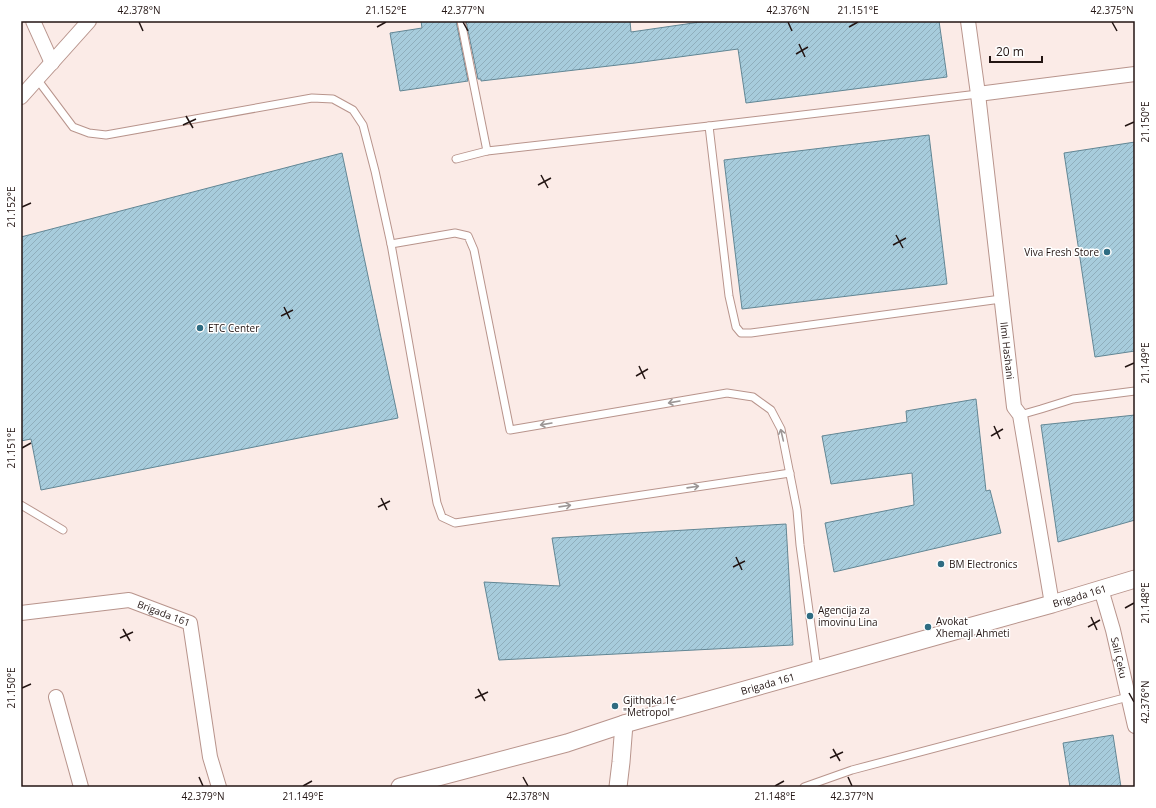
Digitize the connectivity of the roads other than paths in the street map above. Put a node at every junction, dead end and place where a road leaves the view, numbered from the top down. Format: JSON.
{"nodes":[{"id":1,"x":33,"y":21,"type":"edge"},
{"id":2,"x":89,"y":21,"type":"edge"},
{"id":3,"x":461,"y":21,"type":"edge"},
{"id":4,"x":968,"y":21,"type":"edge"},
{"id":5,"x":52,"y":63,"type":"junction"},
{"id":6,"x":1135,"y":74,"type":"edge"},
{"id":7,"x":37,"y":79,"type":"junction"},
{"id":8,"x":978,"y":94,"type":"junction"},
{"id":9,"x":21,"y":97,"type":"edge"},
{"id":10,"x":709,"y":126,"type":"junction"},
{"id":11,"x":487,"y":151,"type":"junction"},
{"id":12,"x":456,"y":159,"type":"dead end"},
{"id":13,"x":390,"y":244,"type":"junction"},
{"id":14,"x":1001,"y":300,"type":"junction"},
{"id":15,"x":1135,"y":391,"type":"edge"},
{"id":16,"x":1020,"y":415,"type":"junction"},
{"id":17,"x":790,"y":473,"type":"junction"},
{"id":18,"x":21,"y":505,"type":"edge"},
{"id":19,"x":63,"y":530,"type":"dead end"},
{"id":20,"x":1135,"y":579,"type":"edge"},
{"id":21,"x":1101,"y":589,"type":"junction"},
{"id":22,"x":1052,"y":604,"type":"junction"},
{"id":23,"x":21,"y":613,"type":"edge"},
{"id":24,"x":817,"y":669,"type":"junction"},
{"id":25,"x":56,"y":697,"type":"dead end"},
{"id":26,"x":1128,"y":697,"type":"junction"},
{"id":27,"x":624,"y":724,"type":"junction"},
{"id":28,"x":1135,"y":726,"type":"edge"},
{"id":29,"x":808,"y":786,"type":"edge"},
{"id":30,"x":81,"y":787,"type":"edge"},
{"id":31,"x":219,"y":787,"type":"edge"},
{"id":32,"x":400,"y":787,"type":"edge"},
{"id":33,"x":618,"y":787,"type":"edge"}],
"edges":[{"from":1,"to":5,"type":"street"},
{"from":2,"to":5,"type":"street"},
{"from":3,"to":11,"type":"lane"},
{"from":4,"to":8,"type":"street","name":"Ilmi Hashani"},
{"from":5,"to":7,"type":"street"},
{"from":6,"to":8,"type":"street"},
{"from":7,"to":9,"type":"street"},
{"from":7,"to":13,"type":"lane"},
{"from":8,"to":10,"type":"lane"},
{"from":8,"to":14,"type":"street","name":"Ilmi Hashani"},
{"from":10,"to":11,"type":"lane"},
{"from":10,"to":14,"type":"lane"},
{"from":11,"to":12,"type":"lane"},
{"from":17,"to":13,"type":"lane","one_way":true},
{"from":13,"to":17,"type":"lane","one_way":true},
{"from":14,"to":16,"type":"street","name":"Ilmi Hashani"},
{"from":15,"to":16,"type":"lane"},
{"from":16,"to":22,"type":"street","name":"Ilmi Hashani"},
{"from":17,"to":24,"type":"lane"},
{"from":18,"to":19,"type":"lane"},
{"from":20,"to":21,"type":"street","name":"Brigada 161"},
{"from":21,"to":22,"type":"street","name":"Brigada 161"},
{"from":21,"to":26,"type":"street","name":"Sali Çeku"},
{"from":22,"to":24,"type":"street","name":"Brigada 161"},
{"from":23,"to":31,"type":"street","name":"Brigada 161"},
{"from":24,"to":27,"type":"street","name":"Brigada 161"},
{"from":25,"to":30,"type":"street"},
{"from":26,"to":28,"type":"street","name":"Sali Çeku"},
{"from":26,"to":29,"type":"lane"},
{"from":27,"to":32,"type":"street","name":"Brigada 161"},
{"from":27,"to":33,"type":"street"}]}
